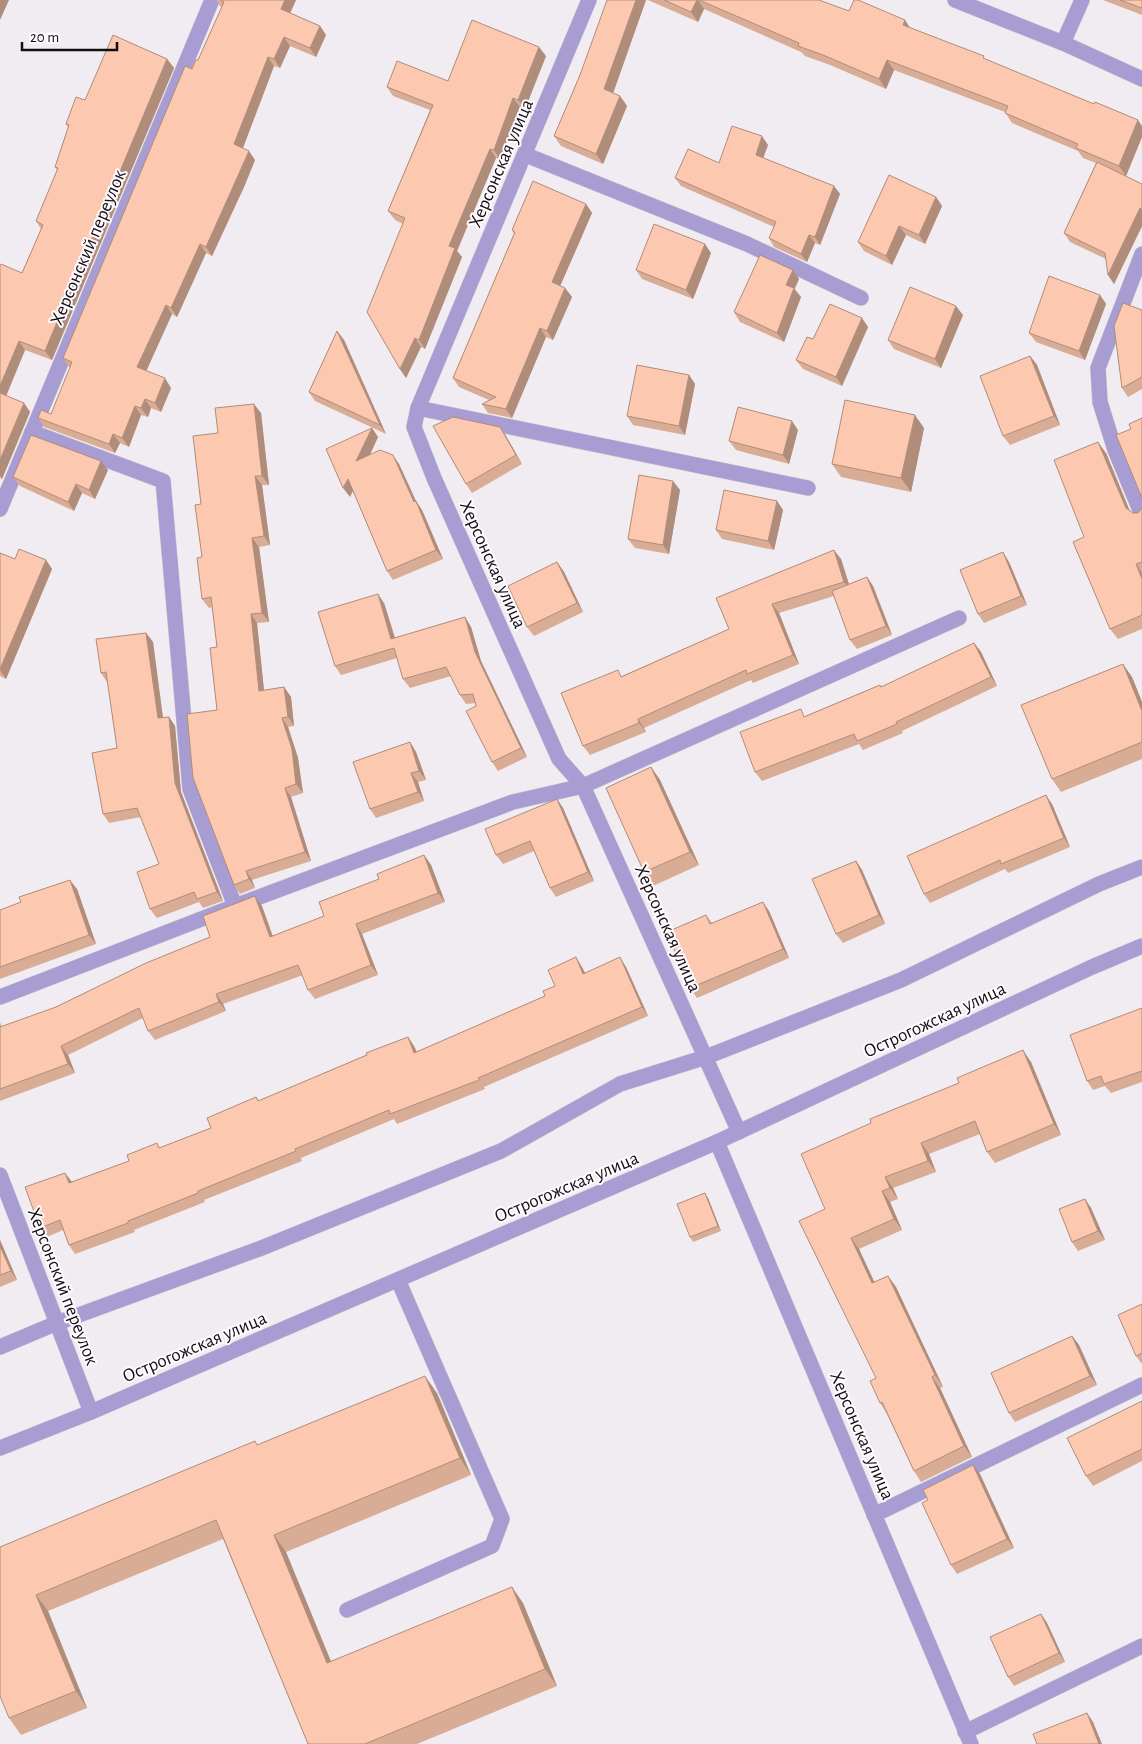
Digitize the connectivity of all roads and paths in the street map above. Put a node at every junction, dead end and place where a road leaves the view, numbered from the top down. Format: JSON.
{"nodes":[{"id":1,"x":212,"y":0,"type":"edge"},
{"id":2,"x":589,"y":0,"type":"edge"},
{"id":3,"x":955,"y":0,"type":"edge"},
{"id":4,"x":1082,"y":0,"type":"edge"},
{"id":5,"x":1063,"y":43,"type":"junction"},
{"id":6,"x":1142,"y":79,"type":"edge"},
{"id":7,"x":526,"y":155,"type":"junction"},
{"id":8,"x":1142,"y":254,"type":"edge"},
{"id":9,"x":861,"y":298,"type":"dead end"},
{"id":10,"x":418,"y":408,"type":"junction"},
{"id":11,"x":32,"y":432,"type":"junction"},
{"id":12,"x":808,"y":488,"type":"dead end"},
{"id":13,"x":0,"y":509,"type":"edge"},
{"id":14,"x":1142,"y":515,"type":"edge"},
{"id":15,"x":959,"y":618,"type":"dead end"},
{"id":16,"x":583,"y":786,"type":"junction"},
{"id":17,"x":1142,"y":867,"type":"edge"},
{"id":18,"x":235,"y":906,"type":"junction"},
{"id":19,"x":1142,"y":946,"type":"edge"},
{"id":20,"x":0,"y":997,"type":"edge"},
{"id":21,"x":706,"y":1057,"type":"junction"},
{"id":22,"x":739,"y":1132,"type":"junction"},
{"id":23,"x":718,"y":1142,"type":"junction"},
{"id":24,"x":0,"y":1175,"type":"edge"},
{"id":25,"x":398,"y":1280,"type":"junction"},
{"id":26,"x":57,"y":1323,"type":"junction"},
{"id":27,"x":0,"y":1347,"type":"edge"},
{"id":28,"x":1142,"y":1385,"type":"edge"},
{"id":29,"x":91,"y":1412,"type":"junction"},
{"id":30,"x":0,"y":1448,"type":"edge"},
{"id":31,"x":874,"y":1515,"type":"junction"},
{"id":32,"x":347,"y":1610,"type":"dead end"},
{"id":33,"x":1142,"y":1646,"type":"edge"},
{"id":34,"x":968,"y":1738,"type":"edge"}],
"edges":[{"from":1,"to":11,"type":"street","name":"Херсонский переулок"},
{"from":2,"to":7,"type":"street","name":"Херсонская улица"},
{"from":3,"to":5,"type":"street"},
{"from":4,"to":5,"type":"street"},
{"from":5,"to":6,"type":"street"},
{"from":7,"to":9,"type":"street"},
{"from":7,"to":10,"type":"street","name":"Херсонская улица"},
{"from":8,"to":14,"type":"street"},
{"from":10,"to":12,"type":"street"},
{"from":10,"to":16,"type":"street","name":"Херсонская улица"},
{"from":11,"to":13,"type":"street","name":"Херсонский переулок"},
{"from":11,"to":18,"type":"street"},
{"from":15,"to":16,"type":"street"},
{"from":16,"to":18,"type":"street"},
{"from":16,"to":21,"type":"street","name":"Херсонская улица"},
{"from":17,"to":21,"type":"street"},
{"from":18,"to":20,"type":"street"},
{"from":19,"to":22,"type":"street","name":"Острогожская улица"},
{"from":21,"to":22,"type":"street","name":"Херсонская улица"},
{"from":21,"to":26,"type":"street"},
{"from":22,"to":23,"type":"street","name":"Острогожская улица"},
{"from":23,"to":25,"type":"street","name":"Острогожская улица"},
{"from":23,"to":31,"type":"street","name":"Херсонская улица"},
{"from":24,"to":26,"type":"street","name":"Херсонский переулок"},
{"from":25,"to":29,"type":"street","name":"Острогожская улица"},
{"from":25,"to":32,"type":"street"},
{"from":26,"to":27,"type":"street"},
{"from":26,"to":29,"type":"street","name":"Херсонский переулок"},
{"from":28,"to":31,"type":"street"},
{"from":29,"to":30,"type":"street","name":"Острогожская улица"},
{"from":31,"to":34,"type":"street","name":"Херсонская улица"},
{"from":33,"to":34,"type":"street"}]}
